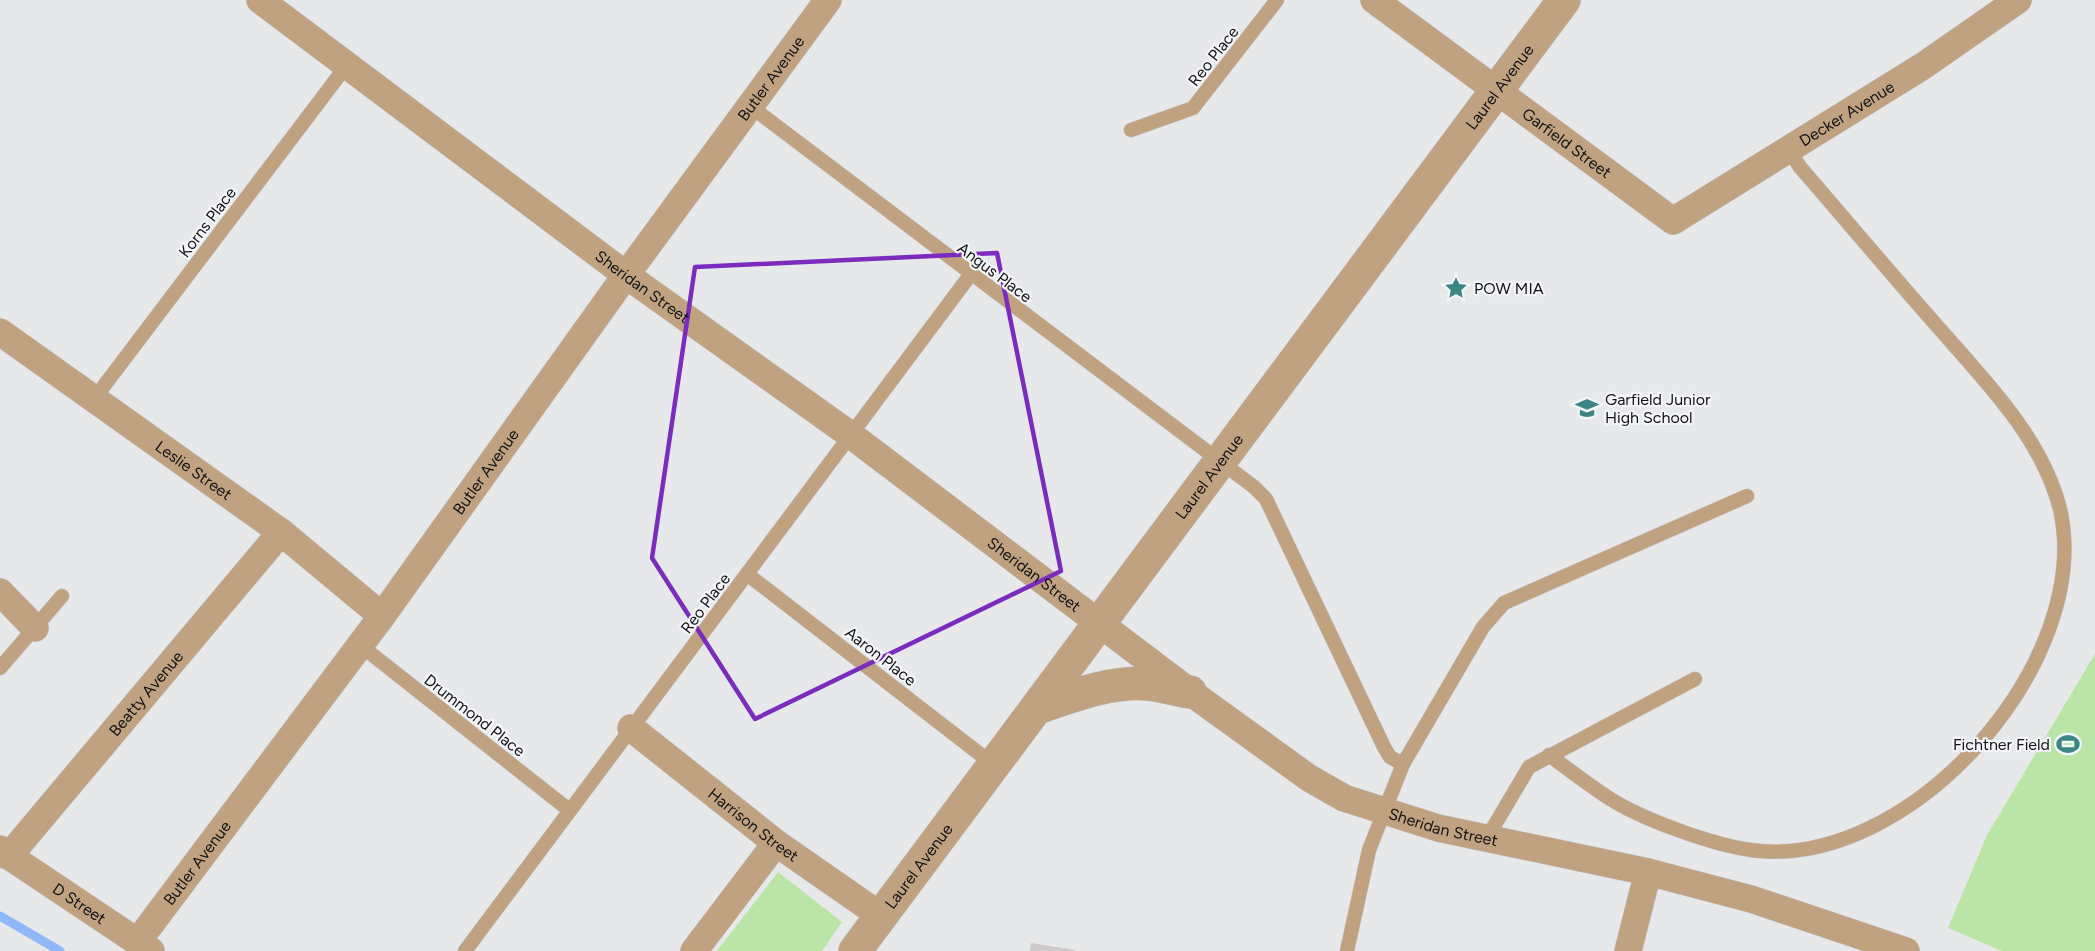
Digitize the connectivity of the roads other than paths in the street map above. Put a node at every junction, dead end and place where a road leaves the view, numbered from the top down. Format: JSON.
{"nodes":[{"id":1,"x":260,"y":0,"type":"edge"},
{"id":2,"x":828,"y":0,"type":"edge"},
{"id":3,"x":1277,"y":0,"type":"edge"},
{"id":4,"x":1374,"y":0,"type":"edge"},
{"id":5,"x":1564,"y":0,"type":"edge"},
{"id":6,"x":2018,"y":0,"type":"edge"},
{"id":7,"x":347,"y":65,"type":"junction"},
{"id":8,"x":1497,"y":92,"type":"junction"},
{"id":9,"x":750,"y":106,"type":"junction"},
{"id":10,"x":1131,"y":130,"type":"dead end"},
{"id":11,"x":1788,"y":149,"type":"junction"},
{"id":12,"x":1673,"y":220,"type":"joint"},
{"id":13,"x":626,"y":274,"type":"junction"},
{"id":14,"x":970,"y":274,"type":"junction"},
{"id":15,"x":0,"y":333,"type":"edge"},
{"id":16,"x":94,"y":399,"type":"junction"},
{"id":17,"x":852,"y":436,"type":"junction"},
{"id":18,"x":1222,"y":462,"type":"junction"},
{"id":19,"x":1747,"y":496,"type":"dead end"},
{"id":20,"x":281,"y":532,"type":"junction"},
{"id":21,"x":747,"y":574,"type":"junction"},
{"id":22,"x":0,"y":592,"type":"edge"},
{"id":23,"x":62,"y":596,"type":"dead end"},
{"id":24,"x":382,"y":616,"type":"junction"},
{"id":25,"x":1101,"y":623,"type":"junction"},
{"id":26,"x":35,"y":628,"type":"junction"},
{"id":27,"x":360,"y":645,"type":"junction"},
{"id":28,"x":0,"y":668,"type":"edge"},
{"id":29,"x":1695,"y":679,"type":"dead end"},
{"id":30,"x":1190,"y":692,"type":"junction"},
{"id":31,"x":1037,"y":708,"type":"junction"},
{"id":32,"x":631,"y":728,"type":"junction"},
{"id":33,"x":1549,"y":755,"type":"junction"},
{"id":34,"x":1403,"y":764,"type":"junction"},
{"id":35,"x":994,"y":765,"type":"junction"},
{"id":36,"x":569,"y":810,"type":"junction"},
{"id":37,"x":1383,"y":811,"type":"junction"},
{"id":38,"x":1487,"y":838,"type":"junction"},
{"id":39,"x":776,"y":843,"type":"junction"},
{"id":40,"x":3,"y":853,"type":"edge"},
{"id":41,"x":1648,"y":872,"type":"junction"},
{"id":42,"x":880,"y":916,"type":"junction"},
{"id":43,"x":144,"y":946,"type":"edge"},
{"id":44,"x":1900,"y":950,"type":"edge"},
{"id":45,"x":465,"y":951,"type":"edge"},
{"id":46,"x":694,"y":951,"type":"edge"},
{"id":47,"x":855,"y":951,"type":"edge"},
{"id":48,"x":1347,"y":951,"type":"edge"},
{"id":49,"x":1628,"y":951,"type":"edge"}],
"edges":[{"from":1,"to":7,"type":"street","name":"Sheridan Street"},
{"from":2,"to":9,"type":"street","name":"Butler Avenue"},
{"from":3,"to":10,"type":"lane","name":"Reo Place"},
{"from":4,"to":8,"type":"street","name":"Garfield Street"},
{"from":5,"to":8,"type":"street","name":"Laurel Avenue"},
{"from":6,"to":11,"type":"street","name":"Decker Avenue"},
{"from":7,"to":13,"type":"street","name":"Sheridan Street"},
{"from":7,"to":16,"type":"lane","name":"Korns Place"},
{"from":8,"to":12,"type":"street","name":"Garfield Street"},
{"from":8,"to":18,"type":"street","name":"Laurel Avenue"},
{"from":9,"to":13,"type":"street","name":"Butler Avenue"},
{"from":9,"to":14,"type":"lane","name":"Angus Place"},
{"from":11,"to":12,"type":"street","name":"Decker Avenue"},
{"from":11,"to":33,"type":"lane"},
{"from":13,"to":17,"type":"street","name":"Sheridan Street"},
{"from":13,"to":24,"type":"street","name":"Butler Avenue"},
{"from":14,"to":17,"type":"lane","name":"Reo Place"},
{"from":14,"to":18,"type":"lane","name":"Angus Place"},
{"from":15,"to":16,"type":"street","name":"Leslie Street"},
{"from":16,"to":20,"type":"street","name":"Leslie Street"},
{"from":17,"to":21,"type":"lane","name":"Reo Place"},
{"from":17,"to":25,"type":"street","name":"Sheridan Street"},
{"from":18,"to":25,"type":"street","name":"Laurel Avenue"},
{"from":18,"to":34,"type":"lane","name":"Angus Place"},
{"from":19,"to":34,"type":"lane"},
{"from":20,"to":24,"type":"street","name":"Leslie Street"},
{"from":20,"to":40,"type":"street","name":"Beatty Avenue"},
{"from":21,"to":32,"type":"lane","name":"Reo Place"},
{"from":21,"to":35,"type":"lane","name":"Aaron Place"},
{"from":22,"to":26,"type":"street"},
{"from":23,"to":26,"type":"lane"},
{"from":24,"to":27,"type":"street","name":"Butler Avenue"},
{"from":25,"to":30,"type":"street","name":"Sheridan Street"},
{"from":25,"to":31,"type":"street","name":"Laurel Avenue"},
{"from":26,"to":28,"type":"lane"},
{"from":27,"to":36,"type":"lane","name":"Drummond Place"},
{"from":27,"to":43,"type":"street","name":"Butler Avenue"},
{"from":29,"to":33,"type":"lane"},
{"from":30,"to":31,"type":"street"},
{"from":30,"to":37,"type":"street","name":"Sheridan Street"},
{"from":31,"to":35,"type":"street","name":"Laurel Avenue"},
{"from":32,"to":36,"type":"lane","name":"Reo Place"},
{"from":32,"to":39,"type":"street","name":"Harrison Street"},
{"from":33,"to":38,"type":"lane"},
{"from":34,"to":37,"type":"lane"},
{"from":35,"to":42,"type":"street","name":"Laurel Avenue"},
{"from":36,"to":45,"type":"lane","name":"Reo Place"},
{"from":37,"to":38,"type":"street","name":"Sheridan Street"},
{"from":37,"to":48,"type":"lane"},
{"from":38,"to":41,"type":"street","name":"Sheridan Street"},
{"from":39,"to":42,"type":"street","name":"Harrison Street"},
{"from":39,"to":46,"type":"street"},
{"from":40,"to":43,"type":"street","name":"D Street"},
{"from":41,"to":44,"type":"street","name":"Sheridan Street"},
{"from":41,"to":49,"type":"street"},
{"from":42,"to":47,"type":"street","name":"Laurel Avenue"}]}
